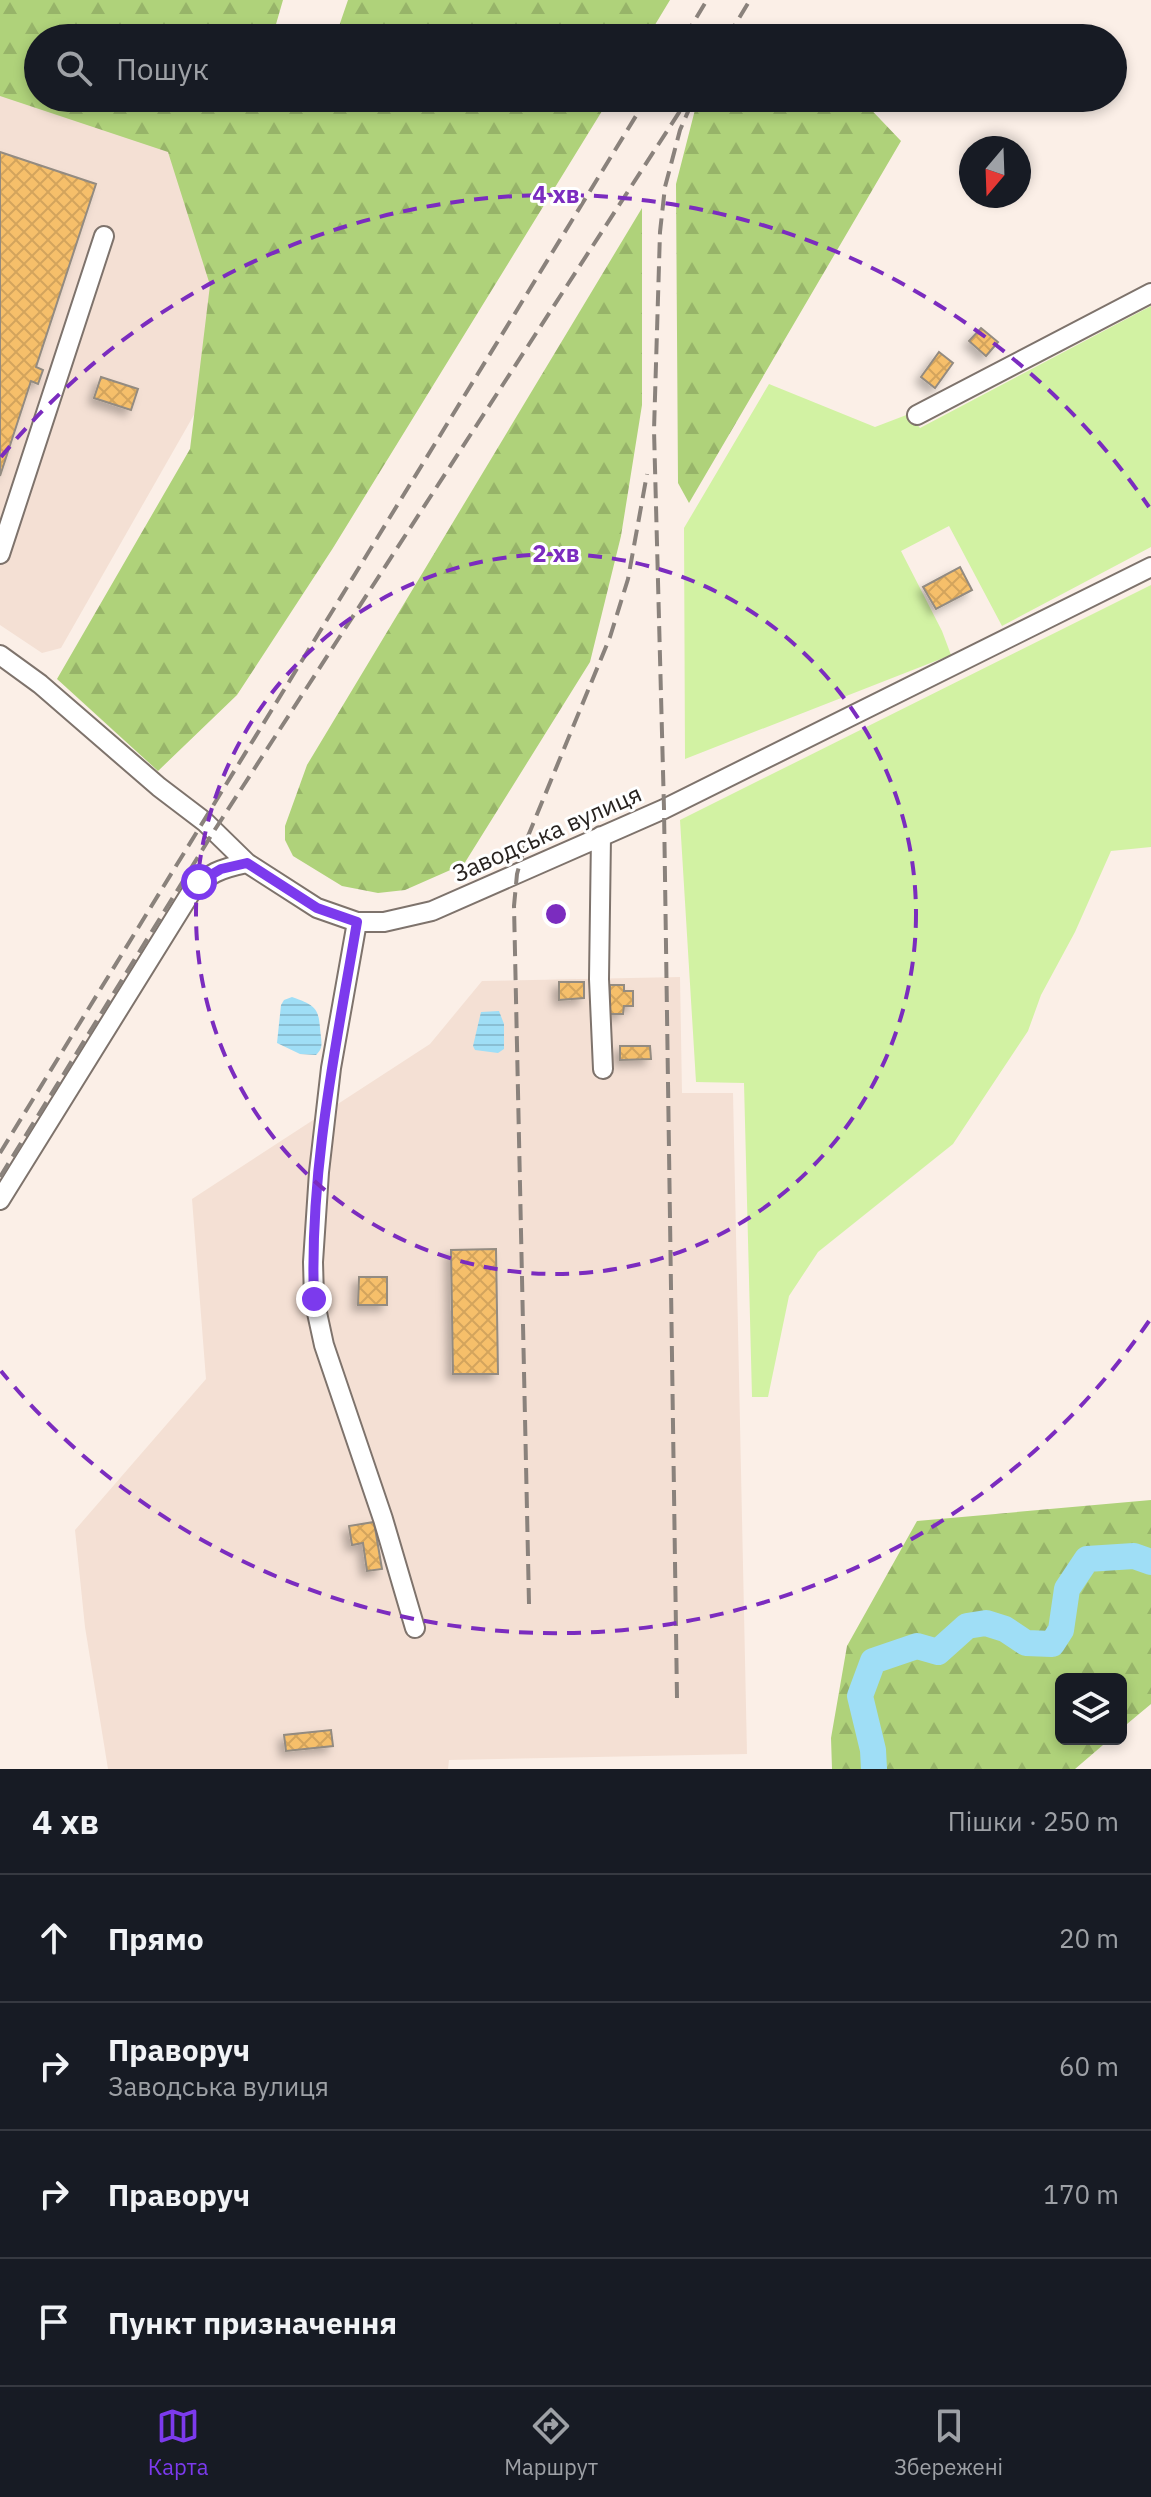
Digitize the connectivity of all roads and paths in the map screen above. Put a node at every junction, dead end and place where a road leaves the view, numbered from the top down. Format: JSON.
{"nodes":[{"id":1,"x":104,"y":236,"type":"dead end"},
{"id":2,"x":1151,"y":293,"type":"edge"},
{"id":3,"x":917,"y":415,"type":"dead end"},
{"id":4,"x":0,"y":554,"type":"edge"},
{"id":5,"x":1151,"y":567,"type":"edge"},
{"id":6,"x":0,"y":655,"type":"edge"},
{"id":7,"x":601,"y":836,"type":"junction"},
{"id":8,"x":247,"y":863,"type":"junction"},
{"id":9,"x":357,"y":922,"type":"junction"},
{"id":10,"x":603,"y":1069,"type":"dead end"},
{"id":11,"x":0,"y":1200,"type":"edge"},
{"id":12,"x":415,"y":1628,"type":"dead end"}],
"edges":[{"from":1,"to":4,"type":"street"},
{"from":2,"to":3,"type":"street"},
{"from":5,"to":7,"type":"street","name":"Заводська вулиця"},
{"from":6,"to":8,"type":"street","name":"Заводська вулиця"},
{"from":7,"to":9,"type":"street","name":"Заводська вулиця"},
{"from":7,"to":10,"type":"street"},
{"from":8,"to":9,"type":"street","name":"Заводська вулиця"},
{"from":8,"to":11,"type":"street"},
{"from":9,"to":12,"type":"street"}]}
